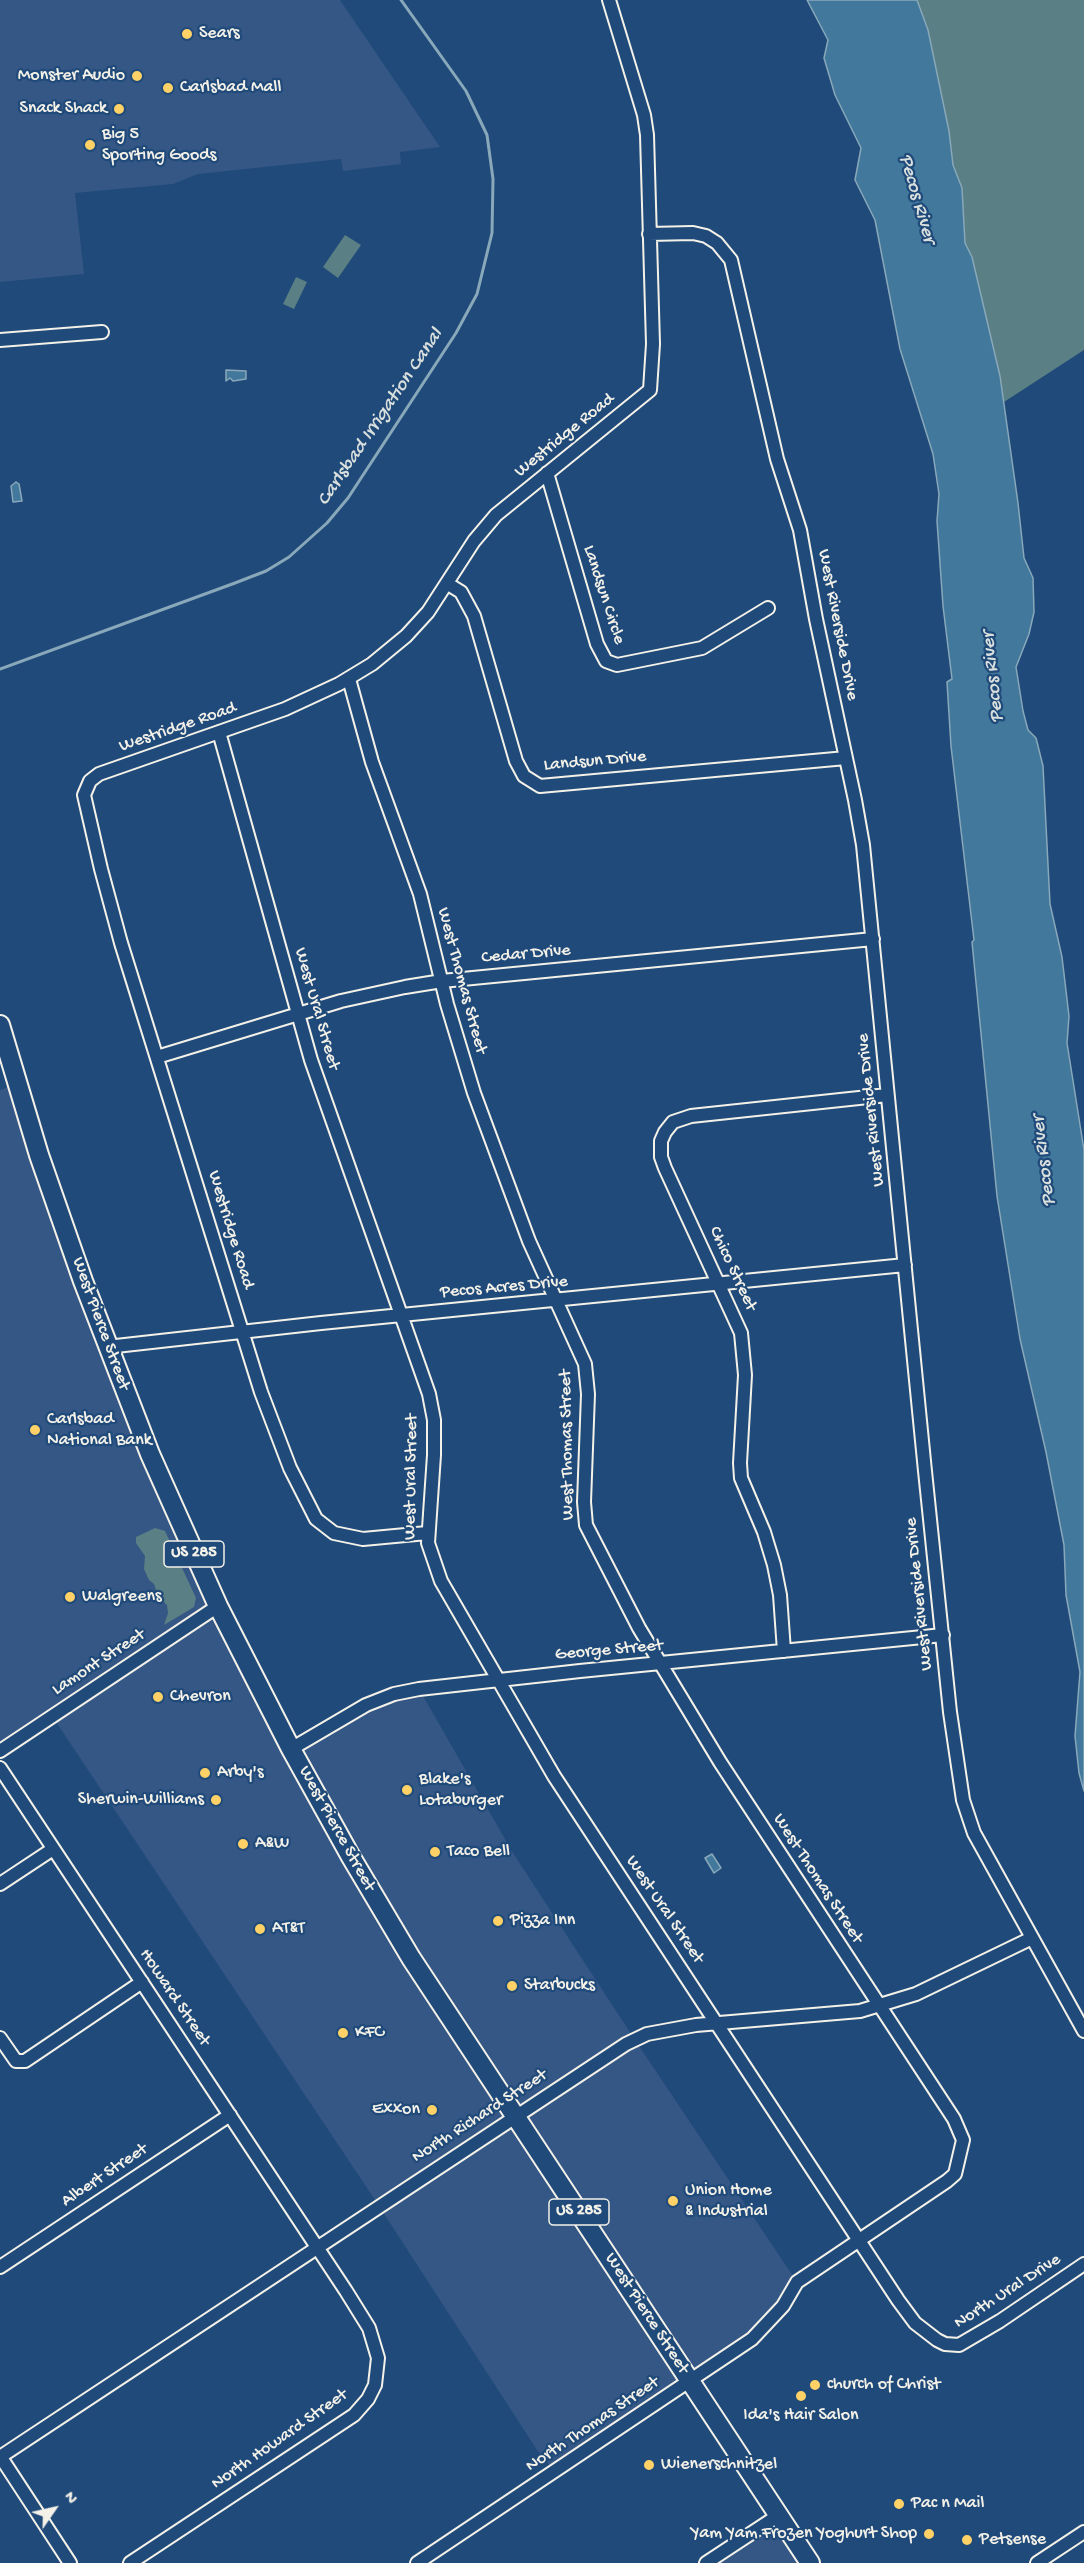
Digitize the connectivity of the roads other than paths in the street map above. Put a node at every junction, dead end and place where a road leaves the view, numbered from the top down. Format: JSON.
{"nodes":[{"id":1,"x":609,"y":0,"type":"edge"},
{"id":2,"x":649,"y":234,"type":"junction"},
{"id":3,"x":102,"y":332,"type":"dead end"},
{"id":4,"x":0,"y":340,"type":"edge"},
{"id":5,"x":547,"y":473,"type":"junction"},
{"id":6,"x":448,"y":584,"type":"junction"},
{"id":7,"x":768,"y":608,"type":"dead end"},
{"id":8,"x":349,"y":679,"type":"junction"},
{"id":9,"x":219,"y":732,"type":"junction"},
{"id":10,"x":846,"y":758,"type":"junction"},
{"id":11,"x":873,"y":939,"type":"junction"},
{"id":12,"x":442,"y":981,"type":"junction"},
{"id":13,"x":298,"y":1014,"type":"junction"},
{"id":14,"x":0,"y":1025,"type":"edge"},
{"id":15,"x":157,"y":1057,"type":"junction"},
{"id":16,"x":887,"y":1095,"type":"junction"},
{"id":17,"x":905,"y":1265,"type":"junction"},
{"id":18,"x":719,"y":1284,"type":"junction"},
{"id":19,"x":558,"y":1301,"type":"junction"},
{"id":20,"x":400,"y":1315,"type":"junction"},
{"id":21,"x":242,"y":1331,"type":"junction"},
{"id":22,"x":107,"y":1347,"type":"junction"},
{"id":23,"x":427,"y":1533,"type":"junction"},
{"id":24,"x":218,"y":1606,"type":"junction"},
{"id":25,"x":943,"y":1635,"type":"junction"},
{"id":26,"x":784,"y":1651,"type":"junction"},
{"id":27,"x":660,"y":1664,"type":"junction"},
{"id":28,"x":498,"y":1680,"type":"junction"},
{"id":29,"x":291,"y":1749,"type":"junction"},
{"id":30,"x":0,"y":1751,"type":"edge"},
{"id":31,"x":0,"y":1768,"type":"edge"},
{"id":32,"x":53,"y":1849,"type":"junction"},
{"id":33,"x":0,"y":1884,"type":"edge"},
{"id":34,"x":1032,"y":1938,"type":"junction"},
{"id":35,"x":142,"y":1982,"type":"junction"},
{"id":36,"x":878,"y":2006,"type":"junction"},
{"id":37,"x":718,"y":2023,"type":"junction"},
{"id":38,"x":1084,"y":2031,"type":"edge"},
{"id":39,"x":0,"y":2038,"type":"edge"},
{"id":40,"x":949,"y":2111,"type":"joint"},
{"id":41,"x":230,"y":2115,"type":"junction"},
{"id":42,"x":516,"y":2116,"type":"junction"},
{"id":43,"x":859,"y":2239,"type":"junction"},
{"id":44,"x":318,"y":2247,"type":"junction"},
{"id":45,"x":1084,"y":2264,"type":"edge"},
{"id":46,"x":0,"y":2267,"type":"edge"},
{"id":47,"x":690,"y":2381,"type":"junction"},
{"id":48,"x":0,"y":2457,"type":"edge"},
{"id":49,"x":779,"y":2515,"type":"junction"},
{"id":50,"x":1084,"y":2532,"type":"edge"},
{"id":51,"x":70,"y":2563,"type":"edge"},
{"id":52,"x":130,"y":2563,"type":"edge"},
{"id":53,"x":417,"y":2563,"type":"edge"},
{"id":54,"x":706,"y":2563,"type":"edge"},
{"id":55,"x":810,"y":2563,"type":"edge"},
{"id":56,"x":1037,"y":2563,"type":"edge"}],
"edges":[{"from":1,"to":2,"type":"street","name":"Westridge Road"},
{"from":2,"to":5,"type":"street","name":"Westridge Road"},
{"from":2,"to":10,"type":"street","name":"West Riverside Drive"},
{"from":3,"to":4,"type":"street"},
{"from":5,"to":6,"type":"street","name":"Westridge Road"},
{"from":5,"to":7,"type":"street","name":"Landsun Circle"},
{"from":6,"to":8,"type":"street","name":"Westridge Road"},
{"from":6,"to":10,"type":"street","name":"Landsun Drive"},
{"from":8,"to":9,"type":"street","name":"Westridge Road"},
{"from":8,"to":12,"type":"street","name":"West Thomas Street"},
{"from":9,"to":13,"type":"street","name":"West Ural Street"},
{"from":9,"to":15,"type":"street","name":"Westridge Road"},
{"from":10,"to":11,"type":"street","name":"West Riverside Drive"},
{"from":11,"to":12,"type":"street","name":"Cedar Drive"},
{"from":11,"to":16,"type":"street","name":"West Riverside Drive"},
{"from":12,"to":13,"type":"street","name":"Cedar Drive"},
{"from":12,"to":19,"type":"street","name":"West Thomas Street"},
{"from":13,"to":15,"type":"street","name":"Cedar Drive"},
{"from":13,"to":20,"type":"street","name":"West Ural Street"},
{"from":14,"to":22,"type":"highway","name":"West Pierce Street","number":"US 285"},
{"from":15,"to":21,"type":"street","name":"Westridge Road"},
{"from":16,"to":17,"type":"street","name":"West Riverside Drive"},
{"from":16,"to":18,"type":"street","name":"Chico Street"},
{"from":17,"to":18,"type":"street","name":"Pecos Acres Drive"},
{"from":17,"to":25,"type":"street","name":"West Riverside Drive"},
{"from":18,"to":19,"type":"street","name":"Pecos Acres Drive"},
{"from":18,"to":26,"type":"street","name":"Chico Street"},
{"from":19,"to":20,"type":"street","name":"Pecos Acres Drive"},
{"from":19,"to":27,"type":"street","name":"West Thomas Street"},
{"from":20,"to":21,"type":"street","name":"Pecos Acres Drive"},
{"from":20,"to":23,"type":"street","name":"West Ural Street"},
{"from":21,"to":22,"type":"street","name":"Pecos Acres Drive"},
{"from":21,"to":23,"type":"street","name":"Westridge Road"},
{"from":22,"to":24,"type":"highway","name":"West Pierce Street","number":"US 285"},
{"from":23,"to":28,"type":"street","name":"West Ural Street"},
{"from":24,"to":29,"type":"highway","name":"West Pierce Street","number":"US 285"},
{"from":24,"to":30,"type":"street","name":"Lamont Street"},
{"from":25,"to":26,"type":"street","name":"George Street"},
{"from":25,"to":34,"type":"street","name":"West Riverside Drive"},
{"from":26,"to":27,"type":"street","name":"George Street"},
{"from":27,"to":28,"type":"street","name":"George Street"},
{"from":27,"to":36,"type":"street","name":"West Thomas Street"},
{"from":28,"to":29,"type":"street","name":"George Street"},
{"from":28,"to":37,"type":"street","name":"West Ural Street"},
{"from":29,"to":42,"type":"highway","name":"West Pierce Street","number":"US 285"},
{"from":31,"to":32,"type":"street","name":"Howard Street"},
{"from":32,"to":33,"type":"street"},
{"from":32,"to":35,"type":"street","name":"Howard Street"},
{"from":34,"to":36,"type":"street","name":"North Richard Street"},
{"from":34,"to":38,"type":"street","name":"West Riverside Drive"},
{"from":35,"to":39,"type":"street"},
{"from":35,"to":41,"type":"street","name":"Howard Street"},
{"from":36,"to":37,"type":"street","name":"North Richard Street"},
{"from":36,"to":40,"type":"street","name":"West Thomas Street"},
{"from":37,"to":42,"type":"street","name":"North Richard Street"},
{"from":37,"to":43,"type":"street","name":"West Ural Street"},
{"from":40,"to":43,"type":"street","name":"North Thomas Street"},
{"from":41,"to":44,"type":"street","name":"Howard Street"},
{"from":41,"to":46,"type":"street","name":"Albert Street"},
{"from":42,"to":44,"type":"street","name":"North Richard Street"},
{"from":42,"to":47,"type":"highway","name":"West Pierce Street","number":"US 285"},
{"from":43,"to":45,"type":"street","name":"North Ural Drive"},
{"from":43,"to":47,"type":"street","name":"North Thomas Street"},
{"from":44,"to":48,"type":"street","name":"North Richard Street"},
{"from":44,"to":52,"type":"street","name":"North Howard Street"},
{"from":47,"to":49,"type":"highway","name":"West Pierce Street","number":"US 285"},
{"from":47,"to":53,"type":"street","name":"North Thomas Street"},
{"from":48,"to":51,"type":"street"},
{"from":49,"to":54,"type":"street"},
{"from":49,"to":55,"type":"highway","name":"West Pierce Street","number":"US 285"},
{"from":50,"to":56,"type":"street"}]}
